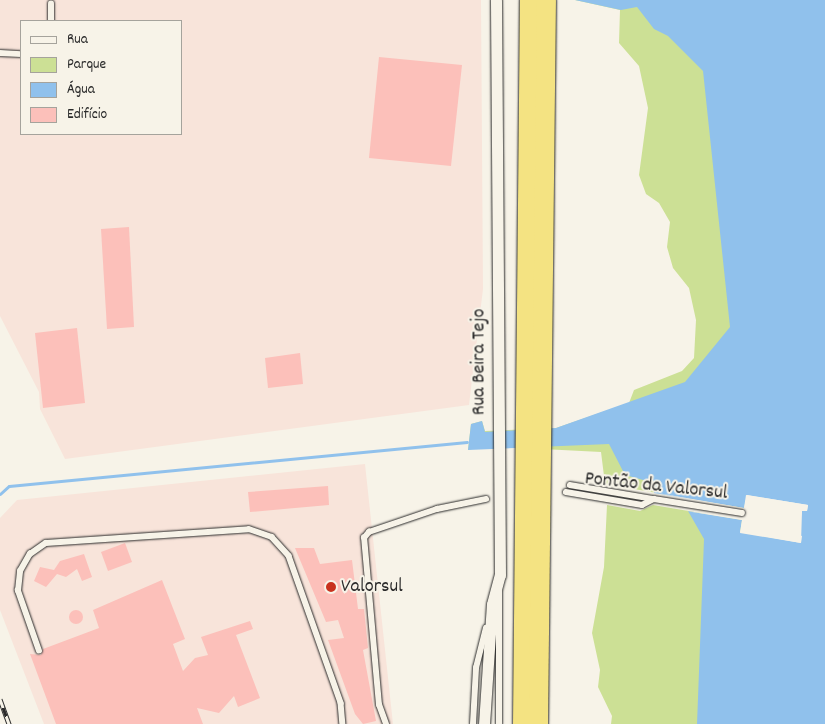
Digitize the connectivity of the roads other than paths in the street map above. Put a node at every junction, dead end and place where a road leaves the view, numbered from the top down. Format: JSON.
{"nodes":[{"id":1,"x":496,"y":0,"type":"edge"},
{"id":2,"x":529,"y":0,"type":"edge"},
{"id":3,"x":546,"y":0,"type":"edge"},
{"id":4,"x":51,"y":4,"type":"dead end"},
{"id":5,"x":51,"y":20,"type":"edge"},
{"id":6,"x":0,"y":53,"type":"edge"},
{"id":7,"x":20,"y":54,"type":"edge"},
{"id":8,"x":534,"y":419,"type":"junction"},
{"id":9,"x":533,"y":456,"type":"junction"},
{"id":10,"x":570,"y":485,"type":"dead end"},
{"id":11,"x":566,"y":492,"type":"dead end"},
{"id":12,"x":486,"y":499,"type":"dead end"},
{"id":13,"x":654,"y":499,"type":"junction"},
{"id":14,"x":742,"y":513,"type":"dead end"},
{"id":15,"x":500,"y":574,"type":"junction"},
{"id":16,"x":492,"y":604,"type":"junction"},
{"id":17,"x":39,"y":651,"type":"dead end"},
{"id":18,"x":343,"y":724,"type":"edge"},
{"id":19,"x":386,"y":724,"type":"edge"},
{"id":20,"x":473,"y":724,"type":"edge"},
{"id":21,"x":484,"y":724,"type":"edge"},
{"id":22,"x":498,"y":724,"type":"edge"},
{"id":23,"x":522,"y":724,"type":"edge"},
{"id":24,"x":538,"y":724,"type":"edge"}],
"edges":[{"from":1,"to":15,"type":"street","name":"Rua Beira Tejo"},
{"from":2,"to":8,"type":"highway"},
{"from":3,"to":8,"type":"highway"},
{"from":4,"to":5,"type":"lane"},
{"from":6,"to":7,"type":"lane"},
{"from":8,"to":9,"type":"highway"},
{"from":9,"to":23,"type":"highway"},
{"from":9,"to":24,"type":"highway"},
{"from":10,"to":13,"type":"lane"},
{"from":11,"to":13,"type":"lane","name":"Pontão da Valorsul"},
{"from":12,"to":19,"type":"lane"},
{"from":13,"to":14,"type":"lane","name":"Pontão da Valorsul"},
{"from":15,"to":16,"type":"street"},
{"from":15,"to":22,"type":"lane","name":"Rua Beira Tejo"},
{"from":16,"to":20,"type":"lane"},
{"from":16,"to":21,"type":"street"},
{"from":17,"to":18,"type":"lane"}]}
